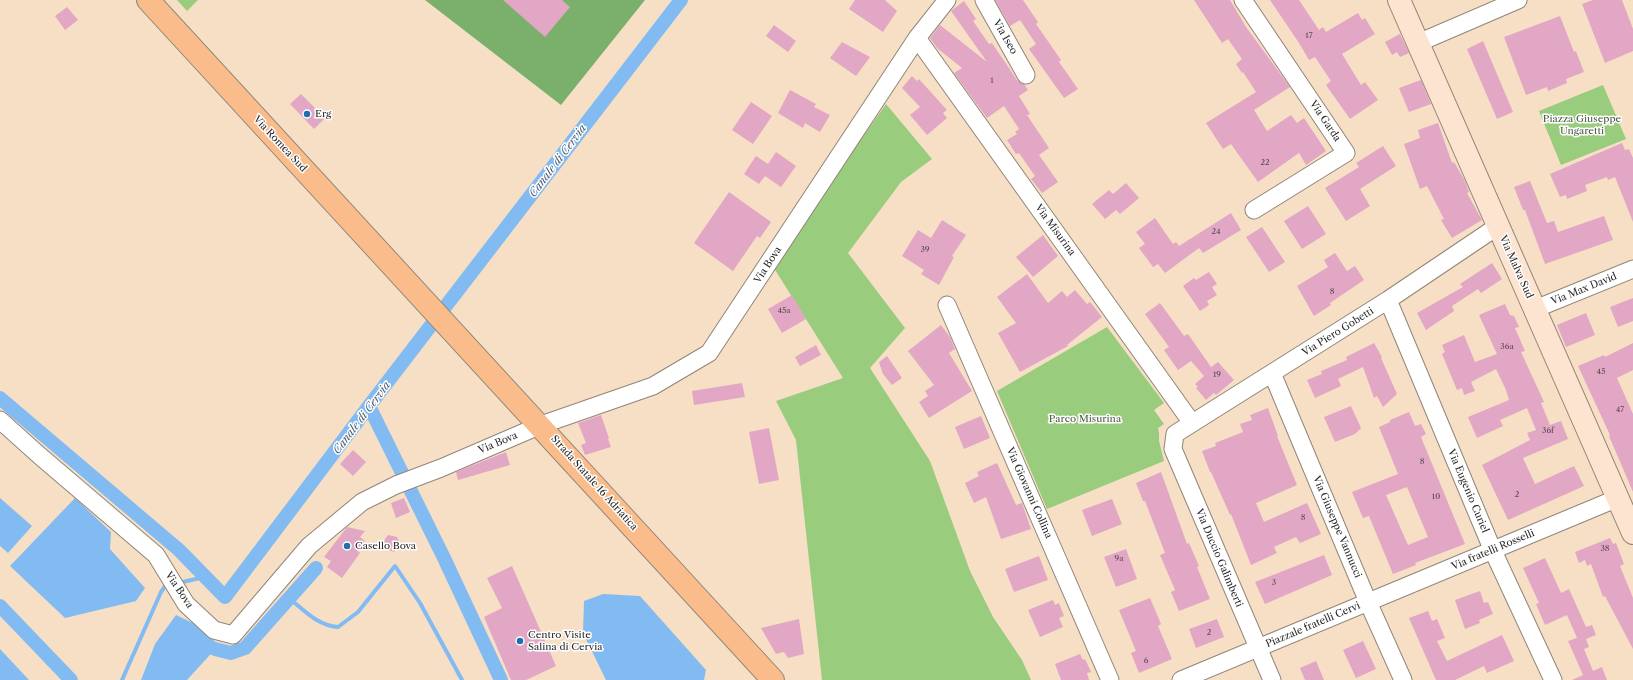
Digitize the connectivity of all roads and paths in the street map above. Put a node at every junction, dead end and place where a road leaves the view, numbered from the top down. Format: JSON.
{"nodes":[{"id":1,"x":148,"y":0,"type":"edge"},
{"id":2,"x":947,"y":0,"type":"edge"},
{"id":3,"x":984,"y":0,"type":"edge"},
{"id":4,"x":1243,"y":0,"type":"edge"},
{"id":5,"x":1399,"y":0,"type":"edge"},
{"id":6,"x":1518,"y":0,"type":"edge"},
{"id":7,"x":917,"y":38,"type":"junction"},
{"id":8,"x":1418,"y":43,"type":"junction"},
{"id":9,"x":1026,"y":75,"type":"dead end"},
{"id":10,"x":1254,"y":210,"type":"dead end"},
{"id":11,"x":1498,"y":226,"type":"junction"},
{"id":12,"x":1633,"y":269,"type":"edge"},
{"id":13,"x":413,"y":288,"type":"joint"},
{"id":14,"x":1388,"y":300,"type":"junction"},
{"id":15,"x":947,"y":305,"type":"dead end"},
{"id":16,"x":1534,"y":308,"type":"junction"},
{"id":17,"x":1272,"y":373,"type":"junction"},
{"id":18,"x":0,"y":420,"type":"edge"},
{"id":19,"x":1192,"y":423,"type":"junction"},
{"id":20,"x":541,"y":425,"type":"junction"},
{"id":21,"x":1175,"y":434,"type":"joint"},
{"id":22,"x":1618,"y":498,"type":"junction"},
{"id":23,"x":1633,"y":533,"type":"edge"},
{"id":24,"x":1493,"y":551,"type":"junction"},
{"id":25,"x":1368,"y":602,"type":"junction"},
{"id":26,"x":1258,"y":648,"type":"junction"},
{"id":27,"x":773,"y":680,"type":"edge"},
{"id":28,"x":1110,"y":680,"type":"edge"},
{"id":29,"x":1181,"y":680,"type":"edge"},
{"id":30,"x":1272,"y":680,"type":"edge"},
{"id":31,"x":1403,"y":680,"type":"edge"},
{"id":32,"x":1553,"y":680,"type":"edge"}],
"edges":[{"from":1,"to":13,"type":"main road","name":"Via Romea Sud"},
{"from":2,"to":7,"type":"street","name":"Via Bova"},
{"from":3,"to":9,"type":"street","name":"Via Iseo"},
{"from":4,"to":10,"type":"street","name":"Via Garda"},
{"from":5,"to":8,"type":"street","name":"Via Malva Sud"},
{"from":6,"to":8,"type":"street"},
{"from":7,"to":19,"type":"street","name":"Via Misurina"},
{"from":7,"to":20,"type":"street","name":"Via Bova"},
{"from":8,"to":11,"type":"street","name":"Via Malva Sud"},
{"from":11,"to":14,"type":"street","name":"Via Piero Gobetti"},
{"from":11,"to":16,"type":"street","name":"Via Malva Sud"},
{"from":12,"to":16,"type":"street","name":"Via Max David"},
{"from":13,"to":20,"type":"main road","name":"Strada Statale 16 Adriatica"},
{"from":14,"to":17,"type":"street","name":"Via Piero Gobetti"},
{"from":14,"to":24,"type":"street","name":"Via Eugenio Curiel"},
{"from":15,"to":28,"type":"street","name":"Via Giovanni Collina"},
{"from":16,"to":22,"type":"street","name":"Via Malva Sud"},
{"from":17,"to":19,"type":"street","name":"Via Piero Gobetti"},
{"from":17,"to":25,"type":"street","name":"Via Giuseppe Vannucci"},
{"from":18,"to":20,"type":"street","name":"Via Bova"},
{"from":19,"to":21,"type":"street","name":"Via Piero Gobetti"},
{"from":20,"to":27,"type":"main road","name":"Strada Statale 16 Adriatica"},
{"from":21,"to":26,"type":"street","name":"Via Duccio Galimberti"},
{"from":22,"to":23,"type":"street","name":"Via Malva Sud"},
{"from":22,"to":24,"type":"street","name":"Via fratelli Rosselli"},
{"from":24,"to":25,"type":"street","name":"Via fratelli Rosselli"},
{"from":24,"to":32,"type":"street","name":"Via Eugenio Curiel"},
{"from":25,"to":26,"type":"street","name":"Piazzale fratelli Cervi"},
{"from":25,"to":31,"type":"street","name":"Via Giuseppe Vannucci"},
{"from":26,"to":29,"type":"street","name":"Piazzale fratelli Cervi"},
{"from":26,"to":30,"type":"street","name":"Via Duccio Galimberti"}]}
